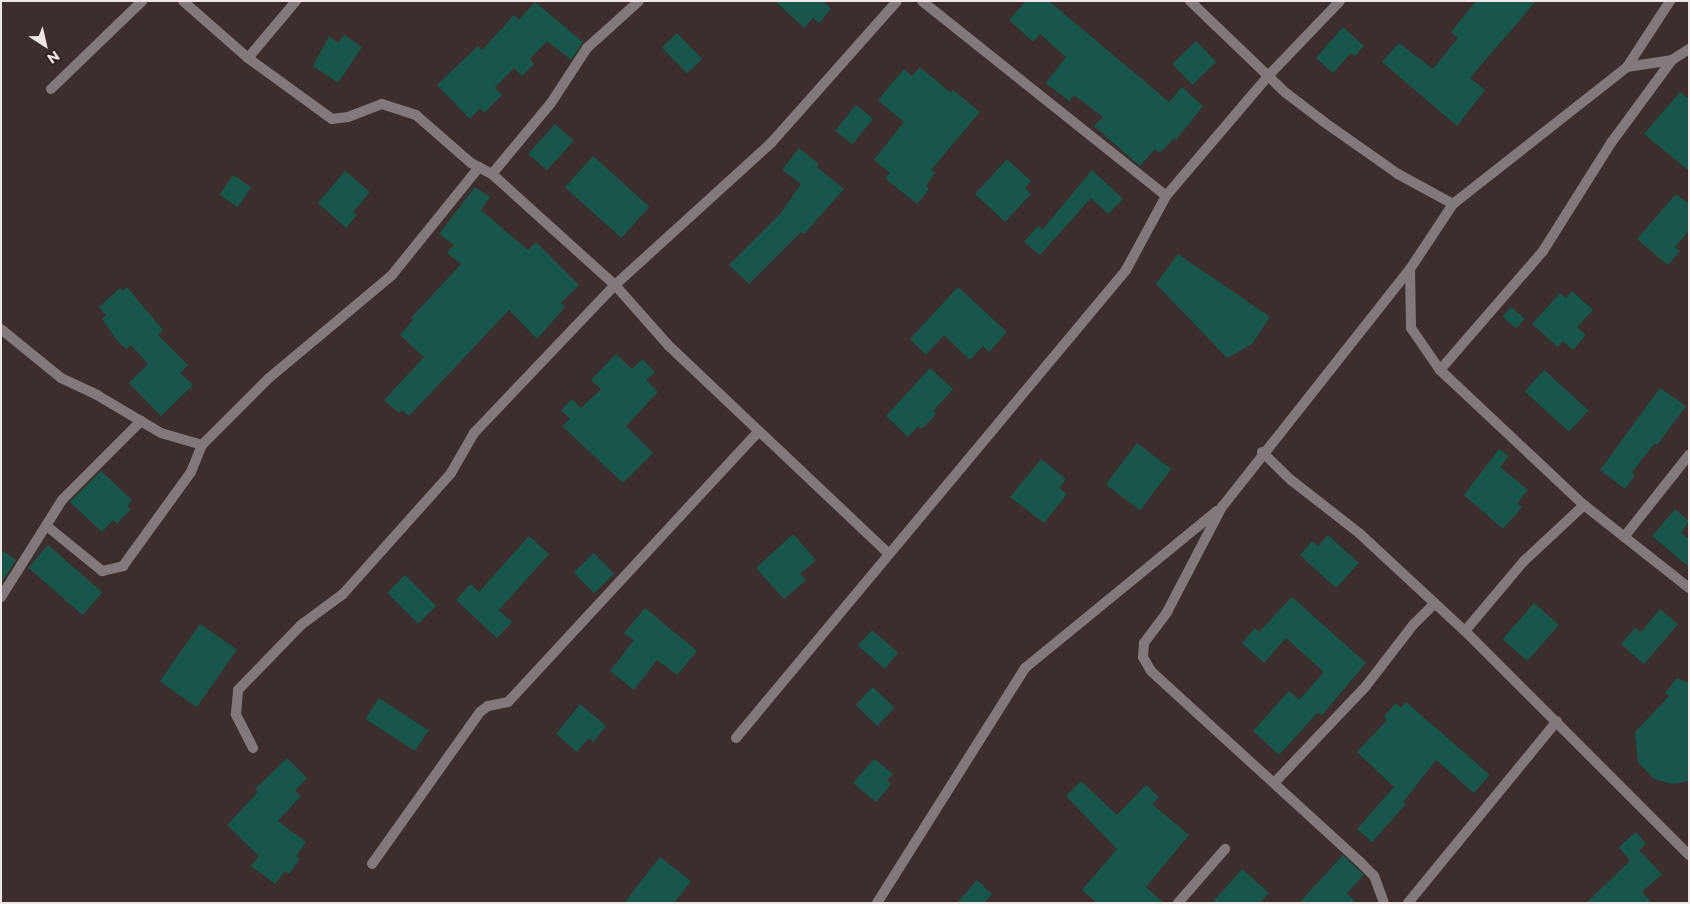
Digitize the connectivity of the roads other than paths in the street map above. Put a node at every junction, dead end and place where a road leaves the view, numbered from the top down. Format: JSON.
{"nodes":[{"id":1,"x":142,"y":1,"type":"edge"},
{"id":2,"x":183,"y":1,"type":"edge"},
{"id":3,"x":296,"y":1,"type":"edge"},
{"id":4,"x":638,"y":1,"type":"edge"},
{"id":5,"x":897,"y":1,"type":"edge"},
{"id":6,"x":922,"y":1,"type":"edge"},
{"id":7,"x":1190,"y":1,"type":"edge"},
{"id":8,"x":1340,"y":1,"type":"edge"},
{"id":9,"x":1670,"y":1,"type":"edge"},
{"id":10,"x":1689,"y":49,"type":"edge"},
{"id":11,"x":248,"y":58,"type":"junction"},
{"id":12,"x":1672,"y":60,"type":"junction"},
{"id":13,"x":1627,"y":67,"type":"junction"},
{"id":14,"x":1268,"y":76,"type":"junction"},
{"id":15,"x":51,"y":89,"type":"dead end"},
{"id":16,"x":479,"y":167,"type":"junction"},
{"id":17,"x":492,"y":174,"type":"junction"},
{"id":18,"x":1166,"y":196,"type":"junction"},
{"id":19,"x":1453,"y":204,"type":"junction"},
{"id":20,"x":1410,"y":269,"type":"junction"},
{"id":21,"x":614,"y":285,"type":"junction"},
{"id":22,"x":1,"y":329,"type":"edge"},
{"id":23,"x":1440,"y":370,"type":"junction"},
{"id":24,"x":141,"y":421,"type":"junction"},
{"id":25,"x":759,"y":431,"type":"junction"},
{"id":26,"x":202,"y":445,"type":"junction"},
{"id":27,"x":1262,"y":452,"type":"junction"},
{"id":28,"x":1689,"y":454,"type":"edge"},
{"id":29,"x":1584,"y":505,"type":"junction"},
{"id":30,"x":1222,"y":507,"type":"junction"},
{"id":31,"x":48,"y":527,"type":"junction"},
{"id":32,"x":1624,"y":537,"type":"junction"},
{"id":33,"x":889,"y":554,"type":"junction"},
{"id":34,"x":1689,"y":588,"type":"edge"},
{"id":35,"x":1,"y":597,"type":"edge"},
{"id":36,"x":1433,"y":605,"type":"junction"},
{"id":37,"x":1465,"y":631,"type":"junction"},
{"id":38,"x":1557,"y":722,"type":"junction"},
{"id":39,"x":736,"y":738,"type":"dead end"},
{"id":40,"x":253,"y":748,"type":"dead end"},
{"id":41,"x":1275,"y":782,"type":"junction"},
{"id":42,"x":1225,"y":849,"type":"dead end"},
{"id":43,"x":1689,"y":855,"type":"edge"},
{"id":44,"x":372,"y":864,"type":"dead end"},
{"id":45,"x":877,"y":903,"type":"edge"},
{"id":46,"x":1178,"y":903,"type":"edge"},
{"id":47,"x":1384,"y":903,"type":"edge"},
{"id":48,"x":1408,"y":903,"type":"edge"}],
"edges":[{"from":1,"to":15,"type":"street"},
{"from":2,"to":11,"type":"street"},
{"from":3,"to":11,"type":"street"},
{"from":4,"to":17,"type":"street"},
{"from":5,"to":21,"type":"street"},
{"from":6,"to":18,"type":"street"},
{"from":7,"to":14,"type":"street"},
{"from":8,"to":14,"type":"street"},
{"from":9,"to":13,"type":"street"},
{"from":10,"to":12,"type":"street"},
{"from":11,"to":16,"type":"street"},
{"from":12,"to":13,"type":"street"},
{"from":12,"to":23,"type":"street"},
{"from":13,"to":19,"type":"street"},
{"from":14,"to":18,"type":"street"},
{"from":14,"to":19,"type":"street"},
{"from":16,"to":17,"type":"street"},
{"from":16,"to":26,"type":"street"},
{"from":17,"to":21,"type":"street"},
{"from":18,"to":33,"type":"street"},
{"from":19,"to":20,"type":"street"},
{"from":20,"to":23,"type":"street"},
{"from":20,"to":27,"type":"street"},
{"from":21,"to":25,"type":"street"},
{"from":21,"to":40,"type":"street"},
{"from":22,"to":24,"type":"street"},
{"from":23,"to":29,"type":"street"},
{"from":24,"to":26,"type":"street"},
{"from":24,"to":31,"type":"street"},
{"from":25,"to":33,"type":"street"},
{"from":25,"to":44,"type":"street"},
{"from":26,"to":31,"type":"street"},
{"from":27,"to":30,"type":"street"},
{"from":27,"to":36,"type":"street"},
{"from":28,"to":32,"type":"street"},
{"from":29,"to":32,"type":"street"},
{"from":29,"to":37,"type":"street"},
{"from":30,"to":41,"type":"street"},
{"from":30,"to":45,"type":"street"},
{"from":31,"to":35,"type":"street"},
{"from":32,"to":34,"type":"street"},
{"from":33,"to":39,"type":"street"},
{"from":36,"to":37,"type":"street"},
{"from":36,"to":41,"type":"street"},
{"from":37,"to":38,"type":"street"},
{"from":38,"to":43,"type":"street"},
{"from":38,"to":48,"type":"street"},
{"from":41,"to":47,"type":"street"},
{"from":42,"to":46,"type":"street"}]}
